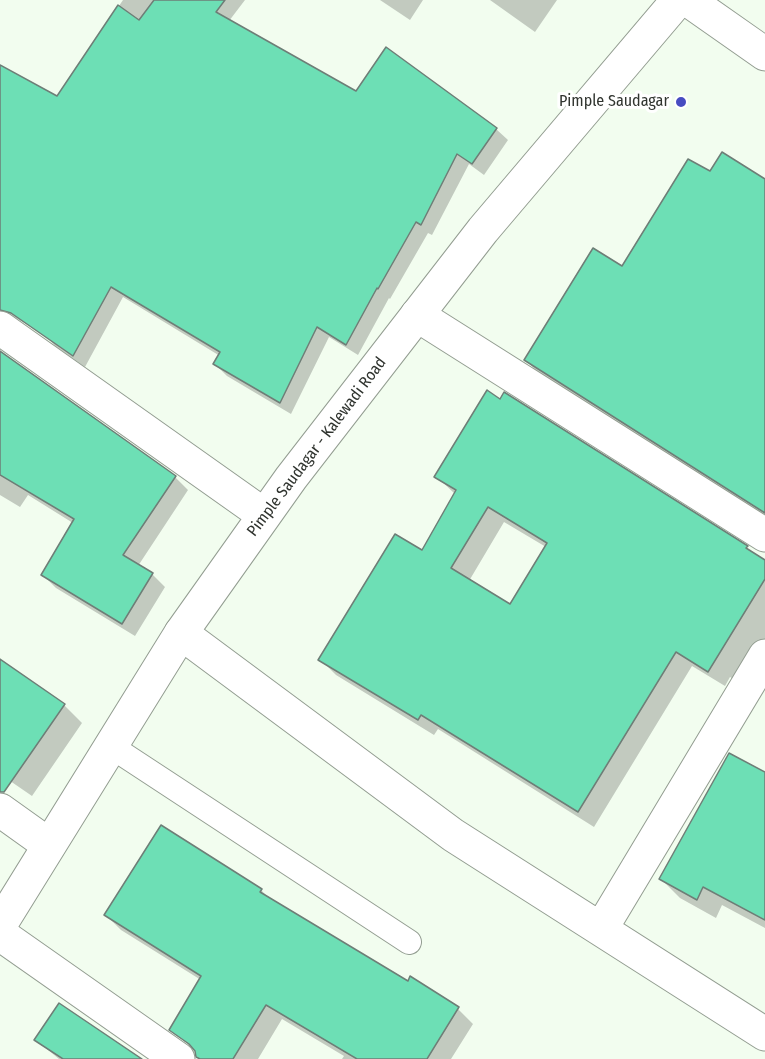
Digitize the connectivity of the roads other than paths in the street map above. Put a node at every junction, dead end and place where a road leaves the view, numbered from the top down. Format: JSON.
{"nodes":[{"id":1,"x":678,"y":0,"type":"edge"},
{"id":2,"x":688,"y":0,"type":"edge"},
{"id":3,"x":765,"y":54,"type":"edge"},
{"id":4,"x":417,"y":315,"type":"junction"},
{"id":5,"x":0,"y":328,"type":"edge"},
{"id":6,"x":264,"y":515,"type":"junction"},
{"id":7,"x":765,"y":536,"type":"edge"},
{"id":8,"x":181,"y":633,"type":"junction"},
{"id":9,"x":765,"y":656,"type":"edge"},
{"id":10,"x":112,"y":747,"type":"junction"},
{"id":11,"x":0,"y":810,"type":"edge"},
{"id":12,"x":50,"y":845,"type":"junction"},
{"id":13,"x":0,"y":925,"type":"edge"},
{"id":14,"x":601,"y":929,"type":"junction"},
{"id":15,"x":0,"y":934,"type":"edge"},
{"id":16,"x":409,"y":942,"type":"dead end"},
{"id":17,"x":765,"y":1034,"type":"edge"},
{"id":18,"x":178,"y":1059,"type":"edge"}],
"edges":[{"from":1,"to":4,"type":"street","name":"Pimple Saudagar - Kalewadi Road"},
{"from":2,"to":3,"type":"street"},
{"from":4,"to":6,"type":"street","name":"Pimple Saudagar - Kalewadi Road"},
{"from":4,"to":7,"type":"street"},
{"from":5,"to":6,"type":"street"},
{"from":6,"to":8,"type":"street","name":"Pimple Saudagar - Kalewadi Road"},
{"from":8,"to":10,"type":"street","name":"Pimple Saudagar - Kalewadi Road"},
{"from":8,"to":14,"type":"street"},
{"from":9,"to":14,"type":"street"},
{"from":10,"to":12,"type":"street","name":"Pimple Saudagar - Kalewadi Road"},
{"from":10,"to":16,"type":"lane"},
{"from":11,"to":12,"type":"street"},
{"from":12,"to":13,"type":"street","name":"Pimple Saudagar - Kalewadi Road"},
{"from":14,"to":17,"type":"street"},
{"from":15,"to":18,"type":"street"}]}
